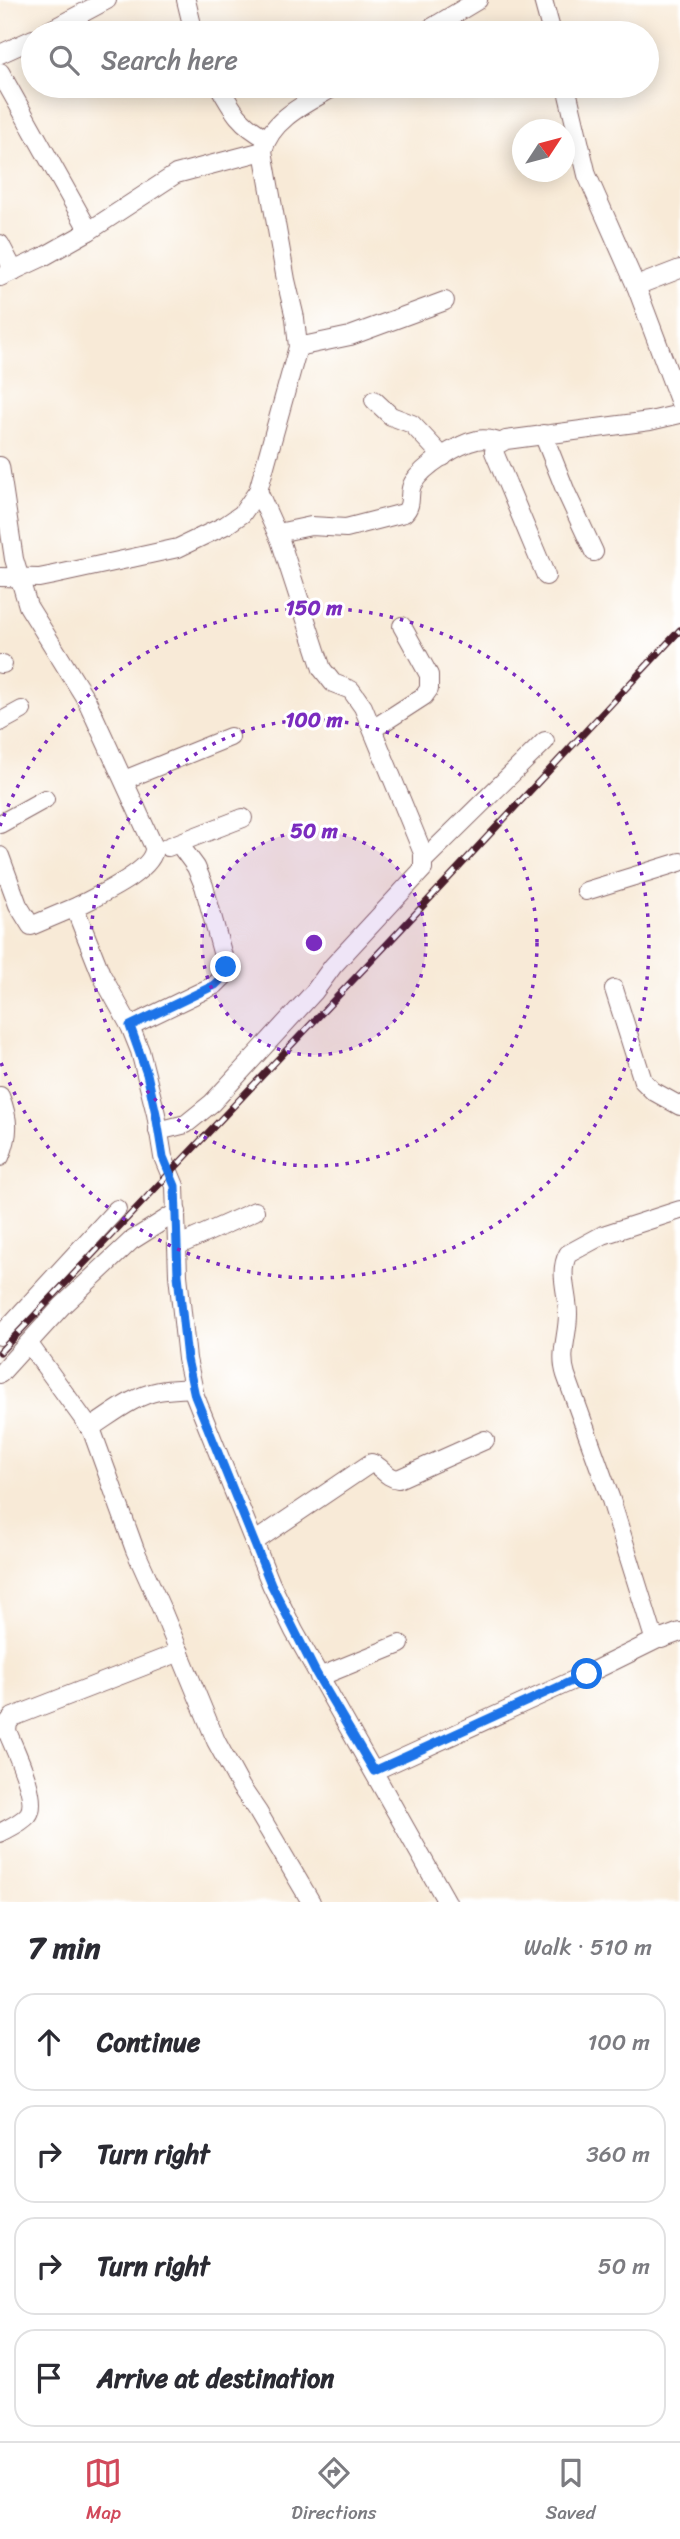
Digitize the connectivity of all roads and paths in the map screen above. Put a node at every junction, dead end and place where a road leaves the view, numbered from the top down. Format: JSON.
{"nodes":[{"id":1,"x":107,"y":0,"type":"edge"},
{"id":2,"x":186,"y":0,"type":"edge"},
{"id":3,"x":478,"y":0,"type":"edge"},
{"id":4,"x":542,"y":0,"type":"edge"},
{"id":5,"x":68,"y":21,"type":"edge"},
{"id":6,"x":191,"y":21,"type":"edge"},
{"id":7,"x":443,"y":21,"type":"edge"},
{"id":8,"x":548,"y":21,"type":"edge"},
{"id":9,"x":21,"y":44,"type":"edge"},
{"id":10,"x":0,"y":54,"type":"edge"},
{"id":11,"x":0,"y":72,"type":"edge"},
{"id":12,"x":226,"y":98,"type":"edge"},
{"id":13,"x":316,"y":98,"type":"edge"},
{"id":14,"x":569,"y":98,"type":"edge"},
{"id":15,"x":265,"y":145,"type":"junction"},
{"id":16,"x":89,"y":231,"type":"junction"},
{"id":17,"x":0,"y":244,"type":"edge"},
{"id":18,"x":680,"y":269,"type":"edge"},
{"id":19,"x":7,"y":274,"type":"edge"},
{"id":20,"x":636,"y":286,"type":"junction"},
{"id":21,"x":445,"y":301,"type":"dead end"},
{"id":22,"x":298,"y":347,"type":"junction"},
{"id":23,"x":373,"y":400,"type":"dead end"},
{"id":24,"x":680,"y":403,"type":"edge"},
{"id":25,"x":680,"y":414,"type":"edge"},
{"id":26,"x":543,"y":434,"type":"junction"},
{"id":27,"x":499,"y":442,"type":"junction"},
{"id":28,"x":443,"y":457,"type":"junction"},
{"id":29,"x":0,"y":467,"type":"edge"},
{"id":30,"x":258,"y":491,"type":"junction"},
{"id":31,"x":278,"y":533,"type":"junction"},
{"id":32,"x":594,"y":552,"type":"dead end"},
{"id":33,"x":546,"y":576,"type":"dead end"},
{"id":34,"x":9,"y":577,"type":"edge"},
{"id":35,"x":402,"y":626,"type":"dead end"},
{"id":36,"x":22,"y":710,"type":"dead end"},
{"id":37,"x":0,"y":722,"type":"edge"},
{"id":38,"x":373,"y":729,"type":"junction"},
{"id":39,"x":230,"y":737,"type":"dead end"},
{"id":40,"x":545,"y":741,"type":"dead end"},
{"id":41,"x":124,"y":780,"type":"junction"},
{"id":42,"x":45,"y":799,"type":"dead end"},
{"id":43,"x":243,"y":818,"type":"dead end"},
{"id":44,"x":0,"y":824,"type":"edge"},
{"id":45,"x":179,"y":844,"type":"junction"},
{"id":46,"x":155,"y":852,"type":"junction"},
{"id":47,"x":0,"y":856,"type":"edge"},
{"id":48,"x":424,"y":860,"type":"junction"},
{"id":49,"x":680,"y":862,"type":"edge"},
{"id":50,"x":586,"y":891,"type":"dead end"},
{"id":51,"x":78,"y":906,"type":"junction"},
{"id":52,"x":614,"y":989,"type":"dead end"},
{"id":53,"x":130,"y":1026,"type":"junction"},
{"id":54,"x":0,"y":1096,"type":"edge"},
{"id":55,"x":680,"y":1106,"type":"edge"},
{"id":56,"x":158,"y":1131,"type":"junction"},
{"id":57,"x":0,"y":1157,"type":"edge"},
{"id":58,"x":117,"y":1209,"type":"dead end"},
{"id":59,"x":680,"y":1210,"type":"edge"},
{"id":60,"x":255,"y":1211,"type":"dead end"},
{"id":61,"x":177,"y":1212,"type":"junction"},
{"id":62,"x":177,"y":1246,"type":"junction"},
{"id":63,"x":0,"y":1336,"type":"edge"},
{"id":64,"x":29,"y":1344,"type":"junction"},
{"id":65,"x":0,"y":1374,"type":"edge"},
{"id":66,"x":193,"y":1388,"type":"junction"},
{"id":67,"x":90,"y":1429,"type":"junction"},
{"id":68,"x":485,"y":1440,"type":"dead end"},
{"id":69,"x":254,"y":1542,"type":"junction"},
{"id":70,"x":680,"y":1632,"type":"edge"},
{"id":71,"x":658,"y":1639,"type":"junction"},
{"id":72,"x":400,"y":1644,"type":"dead end"},
{"id":73,"x":180,"y":1652,"type":"junction"},
{"id":74,"x":319,"y":1677,"type":"junction"},
{"id":75,"x":4,"y":1726,"type":"edge"},
{"id":76,"x":374,"y":1771,"type":"junction"},
{"id":77,"x":0,"y":1833,"type":"edge"},
{"id":78,"x":311,"y":1902,"type":"edge"},
{"id":79,"x":447,"y":1902,"type":"edge"}],
"edges":[{"from":1,"to":5,"type":"street"},
{"from":2,"to":6,"type":"street"},
{"from":3,"to":7,"type":"street"},
{"from":4,"to":8,"type":"street"},
{"from":9,"to":10,"type":"street"},
{"from":11,"to":16,"type":"street"},
{"from":12,"to":15,"type":"street"},
{"from":13,"to":15,"type":"street"},
{"from":14,"to":20,"type":"street"},
{"from":15,"to":16,"type":"street"},
{"from":15,"to":22,"type":"street"},
{"from":16,"to":19,"type":"street"},
{"from":17,"to":19,"type":"street"},
{"from":18,"to":20,"type":"street"},
{"from":20,"to":24,"type":"street"},
{"from":21,"to":22,"type":"street"},
{"from":22,"to":30,"type":"street"},
{"from":23,"to":28,"type":"street"},
{"from":25,"to":26,"type":"street"},
{"from":26,"to":27,"type":"street"},
{"from":26,"to":32,"type":"street"},
{"from":27,"to":28,"type":"street"},
{"from":27,"to":33,"type":"street"},
{"from":28,"to":31,"type":"street"},
{"from":29,"to":34,"type":"street"},
{"from":30,"to":31,"type":"street"},
{"from":30,"to":34,"type":"street"},
{"from":31,"to":38,"type":"street"},
{"from":34,"to":41,"type":"street"},
{"from":35,"to":38,"type":"street"},
{"from":36,"to":37,"type":"street"},
{"from":38,"to":48,"type":"street"},
{"from":39,"to":41,"type":"street"},
{"from":40,"to":48,"type":"street"},
{"from":41,"to":46,"type":"street"},
{"from":42,"to":44,"type":"street"},
{"from":43,"to":45,"type":"street"},
{"from":45,"to":46,"type":"street"},
{"from":45,"to":53,"type":"street"},
{"from":46,"to":51,"type":"street"},
{"from":47,"to":51,"type":"street"},
{"from":48,"to":56,"type":"street"},
{"from":49,"to":50,"type":"street"},
{"from":51,"to":53,"type":"street"},
{"from":52,"to":55,"type":"street"},
{"from":53,"to":56,"type":"street"},
{"from":54,"to":57,"type":"street"},
{"from":56,"to":61,"type":"street"},
{"from":58,"to":63,"type":"street"},
{"from":59,"to":71,"type":"street"},
{"from":60,"to":62,"type":"street"},
{"from":61,"to":62,"type":"street"},
{"from":61,"to":64,"type":"street"},
{"from":62,"to":66,"type":"street"},
{"from":64,"to":65,"type":"street"},
{"from":64,"to":67,"type":"street"},
{"from":66,"to":67,"type":"street"},
{"from":66,"to":69,"type":"street"},
{"from":67,"to":73,"type":"street"},
{"from":68,"to":69,"type":"street"},
{"from":69,"to":74,"type":"street"},
{"from":70,"to":71,"type":"street"},
{"from":71,"to":76,"type":"street"},
{"from":72,"to":74,"type":"street"},
{"from":73,"to":75,"type":"street"},
{"from":73,"to":78,"type":"street"},
{"from":74,"to":76,"type":"street"},
{"from":75,"to":77,"type":"street"},
{"from":76,"to":79,"type":"street"}]}
